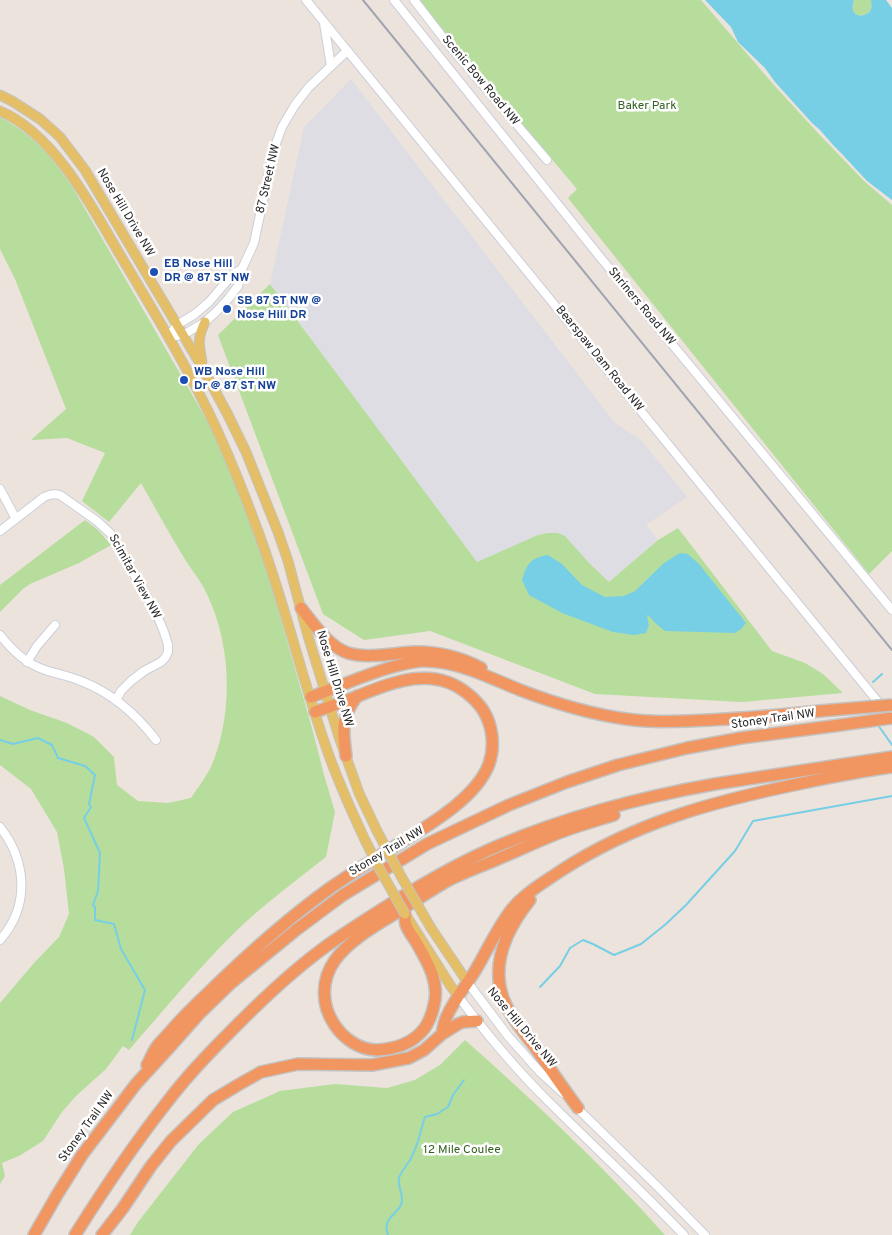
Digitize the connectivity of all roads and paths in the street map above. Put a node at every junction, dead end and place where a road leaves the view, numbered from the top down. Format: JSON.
{"nodes":[{"id":1,"x":306,"y":0,"type":"edge"},
{"id":2,"x":394,"y":0,"type":"edge"},
{"id":3,"x":414,"y":0,"type":"edge"},
{"id":4,"x":324,"y":22,"type":"junction"},
{"id":5,"x":347,"y":51,"type":"junction"},
{"id":6,"x":331,"y":66,"type":"junction"},
{"id":7,"x":0,"y":95,"type":"edge"},
{"id":8,"x":0,"y":111,"type":"edge"},
{"id":9,"x":547,"y":160,"type":"dead end"},
{"id":10,"x":242,"y":269,"type":"junction"},
{"id":11,"x":205,"y":322,"type":"junction"},
{"id":12,"x":177,"y":325,"type":"junction"},
{"id":13,"x":183,"y":335,"type":"junction"},
{"id":14,"x":168,"y":337,"type":"junction"},
{"id":15,"x":202,"y":367,"type":"junction"},
{"id":16,"x":0,"y":489,"type":"edge"},
{"id":17,"x":16,"y":519,"type":"junction"},
{"id":18,"x":0,"y":531,"type":"edge"},
{"id":19,"x":301,"y":608,"type":"junction"},
{"id":20,"x":892,"y":610,"type":"edge"},
{"id":21,"x":55,"y":625,"type":"dead end"},
{"id":22,"x":0,"y":635,"type":"edge"},
{"id":23,"x":27,"y":662,"type":"junction"},
{"id":24,"x":522,"y":690,"type":"junction"},
{"id":25,"x":325,"y":692,"type":"junction"},
{"id":26,"x":357,"y":696,"type":"junction"},
{"id":27,"x":311,"y":697,"type":"junction"},
{"id":28,"x":116,"y":700,"type":"junction"},
{"id":29,"x":892,"y":705,"type":"edge"},
{"id":30,"x":329,"y":707,"type":"junction"},
{"id":31,"x":315,"y":712,"type":"junction"},
{"id":32,"x":892,"y":718,"type":"edge"},
{"id":33,"x":156,"y":740,"type":"dead end"},
{"id":34,"x":346,"y":756,"type":"junction"},
{"id":35,"x":892,"y":757,"type":"edge"},
{"id":36,"x":868,"y":765,"type":"junction"},
{"id":37,"x":892,"y":767,"type":"edge"},
{"id":38,"x":657,"y":796,"type":"junction"},
{"id":39,"x":0,"y":827,"type":"edge"},
{"id":40,"x":553,"y":876,"type":"junction"},
{"id":41,"x":405,"y":914,"type":"joint"},
{"id":42,"x":416,"y":936,"type":"junction"},
{"id":43,"x":0,"y":940,"type":"edge"},
{"id":44,"x":468,"y":983,"type":"junction"},
{"id":45,"x":458,"y":996,"type":"junction"},
{"id":46,"x":477,"y":1021,"type":"junction"},
{"id":47,"x":442,"y":1034,"type":"junction"},
{"id":48,"x":136,"y":1084,"type":"junction"},
{"id":49,"x":578,"y":1108,"type":"junction"},
{"id":50,"x":123,"y":1208,"type":"junction"},
{"id":51,"x":34,"y":1235,"type":"edge"},
{"id":52,"x":75,"y":1235,"type":"edge"},
{"id":53,"x":102,"y":1235,"type":"edge"},
{"id":54,"x":110,"y":1235,"type":"edge"},
{"id":55,"x":684,"y":1235,"type":"edge"},
{"id":56,"x":705,"y":1235,"type":"edge"}],
"edges":[{"from":1,"to":4,"type":"street","name":"Bearspaw Dam Road NW"},
{"from":2,"to":20,"type":"street","name":"Shriners Road NW"},
{"from":3,"to":9,"type":"street","name":"Scenic Bow Road NW"},
{"from":4,"to":5,"type":"street","name":"Bearspaw Dam Road NW"},
{"from":4,"to":6,"type":"street"},
{"from":5,"to":6,"type":"street","name":"87 Street NW"},
{"from":5,"to":32,"type":"street","name":"Bearspaw Dam Road NW"},
{"from":6,"to":10,"type":"street","name":"87 Street NW"},
{"from":7,"to":12,"type":"main road","name":"Nose Hill Drive NW"},
{"from":8,"to":14,"type":"main road","name":"Nose Hill Drive NW"},
{"from":10,"to":11,"type":"street","name":"87 Street NW"},
{"from":10,"to":12,"type":"street","name":"87 Street NW"},
{"from":11,"to":13,"type":"street","name":"87 Street NW"},
{"from":11,"to":15,"type":"main road"},
{"from":12,"to":13,"type":"main road","name":"Nose Hill Drive NW"},
{"from":12,"to":14,"type":"street","name":"87 Street NW"},
{"from":13,"to":14,"type":"street","name":"87 Street NW"},
{"from":13,"to":15,"type":"main road","name":"Nose Hill Drive NW"},
{"from":14,"to":27,"type":"main road","name":"Nose Hill Drive NW"},
{"from":15,"to":19,"type":"main road","name":"Nose Hill Drive NW"},
{"from":16,"to":17,"type":"street"},
{"from":17,"to":18,"type":"street","name":"Scimitar View NW"},
{"from":17,"to":28,"type":"street","name":"Scimitar View NW"},
{"from":19,"to":24,"type":"highway"},
{"from":19,"to":25,"type":"main road","name":"Nose Hill Drive NW"},
{"from":21,"to":23,"type":"street"},
{"from":22,"to":23,"type":"street"},
{"from":23,"to":28,"type":"street"},
{"from":24,"to":25,"type":"highway"},
{"from":24,"to":29,"type":"highway","bridge":true},
{"from":25,"to":27,"type":"highway"},
{"from":25,"to":30,"type":"main road","name":"Nose Hill Drive NW"},
{"from":26,"to":30,"type":"highway"},
{"from":26,"to":34,"type":"highway"},
{"from":26,"to":48,"type":"highway"},
{"from":27,"to":31,"type":"main road","name":"Nose Hill Drive NW"},
{"from":28,"to":33,"type":"street"},
{"from":30,"to":31,"type":"highway"},
{"from":30,"to":34,"type":"main road","name":"Nose Hill Drive NW"},
{"from":31,"to":41,"type":"main road","name":"Nose Hill Drive NW","bridge":true},
{"from":32,"to":48,"type":"highway","name":"Stoney Trail NW","bridge":true},
{"from":34,"to":44,"type":"main road","name":"Nose Hill Drive NW","bridge":true},
{"from":35,"to":36,"type":"highway"},
{"from":36,"to":37,"type":"highway"},
{"from":36,"to":38,"type":"highway"},
{"from":36,"to":40,"type":"highway"},
{"from":38,"to":42,"type":"highway"},
{"from":38,"to":52,"type":"highway"},
{"from":39,"to":43,"type":"street"},
{"from":40,"to":44,"type":"highway"},
{"from":40,"to":49,"type":"highway"},
{"from":41,"to":42,"type":"highway"},
{"from":42,"to":45,"type":"main road"},
{"from":44,"to":45,"type":"highway"},
{"from":44,"to":49,"type":"street","name":"Nose Hill Drive NW"},
{"from":45,"to":46,"type":"street"},
{"from":45,"to":47,"type":"highway"},
{"from":46,"to":47,"type":"highway"},
{"from":46,"to":55,"type":"street"},
{"from":47,"to":50,"type":"highway"},
{"from":48,"to":51,"type":"highway","name":"Stoney Trail NW"},
{"from":49,"to":56,"type":"street","name":"Nose Hill Drive NW"},
{"from":50,"to":53,"type":"highway"},
{"from":50,"to":54,"type":"street"}]}
